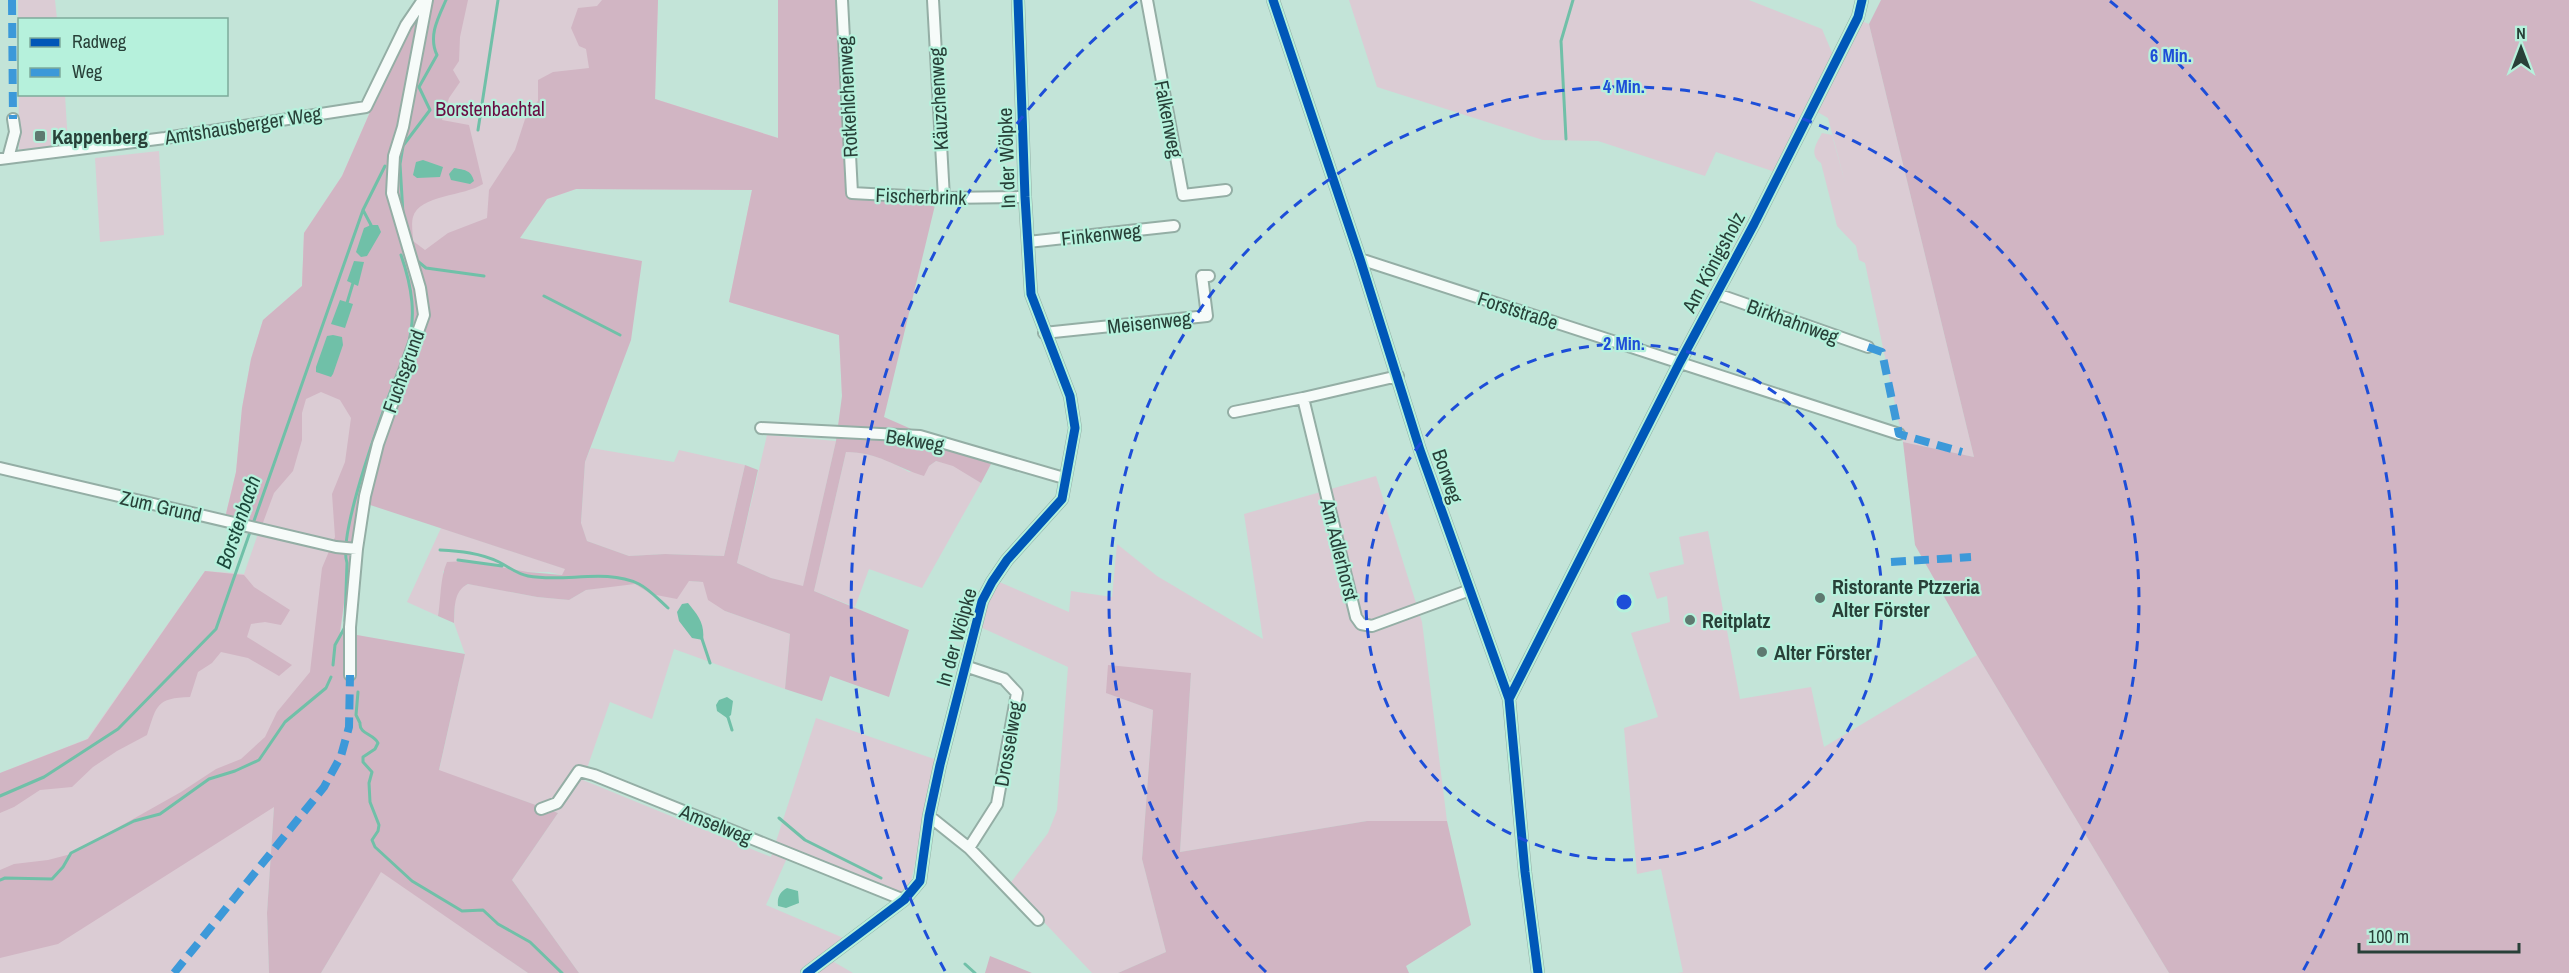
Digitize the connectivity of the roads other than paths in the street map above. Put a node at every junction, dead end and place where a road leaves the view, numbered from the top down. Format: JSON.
{"nodes":[{"id":1,"x":423,"y":0,"type":"edge"},
{"id":2,"x":427,"y":0,"type":"edge"},
{"id":3,"x":842,"y":0,"type":"edge"},
{"id":4,"x":933,"y":0,"type":"edge"},
{"id":5,"x":1018,"y":0,"type":"edge"},
{"id":6,"x":1147,"y":0,"type":"edge"},
{"id":7,"x":1273,"y":0,"type":"edge"},
{"id":8,"x":1862,"y":0,"type":"edge"},
{"id":9,"x":13,"y":119,"type":"dead end"},
{"id":10,"x":4,"y":158,"type":"edge"},
{"id":11,"x":1226,"y":190,"type":"dead end"},
{"id":12,"x":852,"y":193,"type":"joint"},
{"id":13,"x":1025,"y":197,"type":"junction"},
{"id":14,"x":944,"y":198,"type":"junction"},
{"id":15,"x":1174,"y":226,"type":"dead end"},
{"id":16,"x":1028,"y":242,"type":"junction"},
{"id":17,"x":1360,"y":259,"type":"junction"},
{"id":18,"x":1209,"y":276,"type":"dead end"},
{"id":19,"x":1717,"y":294,"type":"junction"},
{"id":20,"x":1044,"y":333,"type":"junction"},
{"id":21,"x":1868,"y":347,"type":"dead end"},
{"id":22,"x":1680,"y":362,"type":"junction"},
{"id":23,"x":1398,"y":376,"type":"junction"},
{"id":24,"x":1303,"y":398,"type":"junction"},
{"id":25,"x":1234,"y":412,"type":"dead end"},
{"id":26,"x":761,"y":428,"type":"dead end"},
{"id":27,"x":1899,"y":434,"type":"dead end"},
{"id":28,"x":0,"y":468,"type":"edge"},
{"id":29,"x":1064,"y":478,"type":"junction"},
{"id":30,"x":355,"y":549,"type":"junction"},
{"id":31,"x":1470,"y":590,"type":"junction"},
{"id":32,"x":965,"y":666,"type":"junction"},
{"id":33,"x":350,"y":675,"type":"dead end"},
{"id":34,"x":1509,"y":699,"type":"junction"},
{"id":35,"x":542,"y":809,"type":"dead end"},
{"id":36,"x":929,"y":816,"type":"junction"},
{"id":37,"x":969,"y":848,"type":"junction"},
{"id":38,"x":904,"y":900,"type":"junction"},
{"id":39,"x":1038,"y":920,"type":"dead end"},
{"id":40,"x":807,"y":973,"type":"edge"},
{"id":41,"x":1538,"y":973,"type":"edge"}],
"edges":[{"from":1,"to":10,"type":"street","name":"Amtshausberger Weg"},
{"from":2,"to":30,"type":"street","name":"Fuchsgrund"},
{"from":3,"to":12,"type":"street","name":"Rotkehlchenweg"},
{"from":4,"to":14,"type":"street","name":"Käuzchenweg"},
{"from":5,"to":13,"type":"street","name":"In der Wölpke"},
{"from":6,"to":11,"type":"street","name":"Falkenweg"},
{"from":7,"to":17,"type":"street","name":"Borweg"},
{"from":8,"to":19,"type":"street","name":"Am Königsholz"},
{"from":9,"to":10,"type":"street"},
{"from":12,"to":14,"type":"street","name":"Fischerbrink"},
{"from":13,"to":14,"type":"street","name":"Fischerbrink"},
{"from":13,"to":16,"type":"street","name":"In der Wölpke"},
{"from":15,"to":16,"type":"street","name":"Finkenweg"},
{"from":16,"to":20,"type":"street","name":"In der Wölpke"},
{"from":17,"to":22,"type":"street","name":"Forststraße"},
{"from":17,"to":23,"type":"street","name":"Borweg"},
{"from":18,"to":20,"type":"street","name":"Meisenweg"},
{"from":19,"to":21,"type":"street","name":"Birkhahnweg"},
{"from":19,"to":22,"type":"street","name":"Am Königsholz"},
{"from":20,"to":29,"type":"street","name":"In der Wölpke"},
{"from":22,"to":27,"type":"street","name":"Forststraße"},
{"from":22,"to":34,"type":"street","name":"Am Königsholz"},
{"from":23,"to":24,"type":"street"},
{"from":23,"to":31,"type":"street","name":"Borweg"},
{"from":24,"to":25,"type":"street"},
{"from":24,"to":31,"type":"street","name":"Am Adlerhorst"},
{"from":26,"to":29,"type":"street","name":"Bekweg"},
{"from":28,"to":30,"type":"street","name":"Zum Grund"},
{"from":29,"to":32,"type":"street","name":"In der Wölpke"},
{"from":30,"to":33,"type":"street","name":"Fuchsgrund"},
{"from":31,"to":34,"type":"street","name":"Borweg"},
{"from":32,"to":36,"type":"street","name":"In der Wölpke"},
{"from":32,"to":37,"type":"street","name":"Drosselweg"},
{"from":34,"to":41,"type":"street","name":"Borweg"},
{"from":35,"to":38,"type":"street","name":"Amselweg"},
{"from":36,"to":37,"type":"street"},
{"from":36,"to":38,"type":"street","name":"In der Wölpke"},
{"from":37,"to":39,"type":"street"},
{"from":38,"to":40,"type":"street","name":"In der Wölpke"}]}
